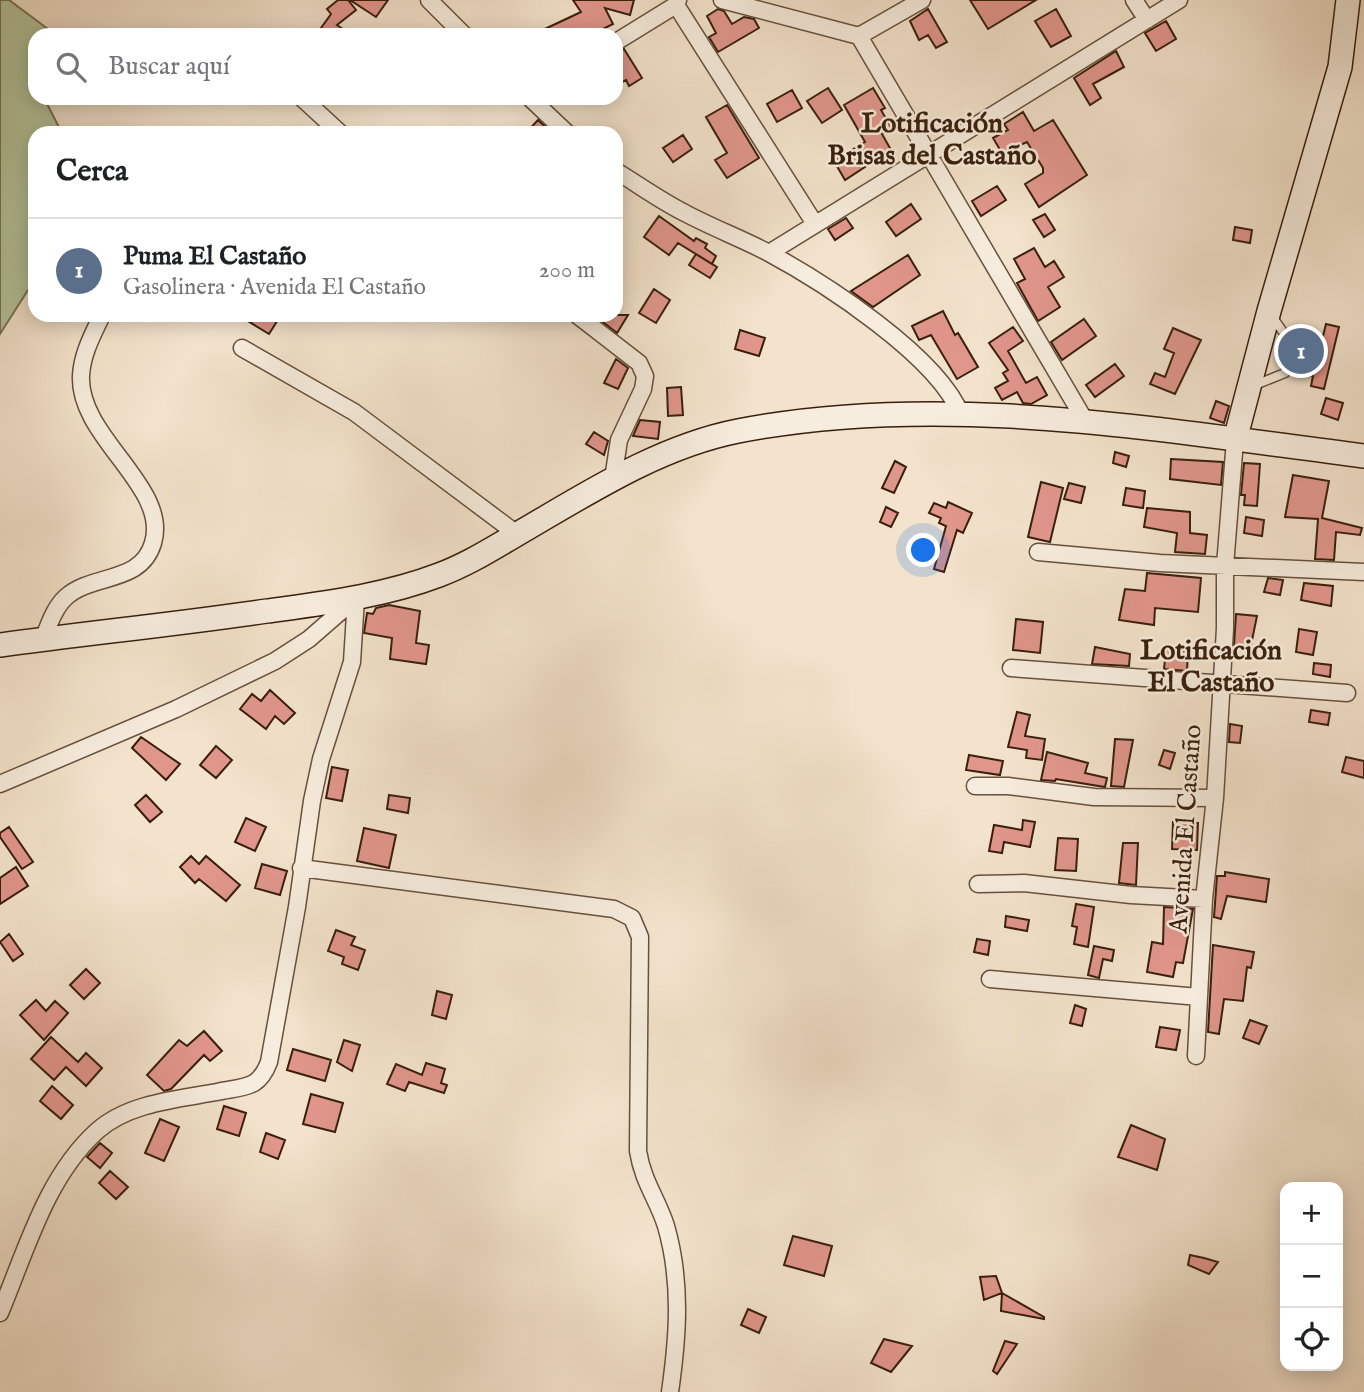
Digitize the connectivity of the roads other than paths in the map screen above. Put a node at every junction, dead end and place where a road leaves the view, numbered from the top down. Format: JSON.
{"nodes":[{"id":1,"x":429,"y":0,"type":"edge"},
{"id":2,"x":722,"y":0,"type":"edge"},
{"id":3,"x":922,"y":0,"type":"edge"},
{"id":4,"x":1134,"y":0,"type":"edge"},
{"id":5,"x":1179,"y":0,"type":"edge"},
{"id":6,"x":1348,"y":0,"type":"edge"},
{"id":7,"x":677,"y":3,"type":"edge"},
{"id":8,"x":1147,"y":20,"type":"junction"},
{"id":9,"x":457,"y":28,"type":"edge"},
{"id":10,"x":859,"y":36,"type":"junction"},
{"id":11,"x":623,"y":38,"type":"edge"},
{"id":12,"x":310,"y":105,"type":"edge"},
{"id":13,"x":537,"y":105,"type":"edge"},
{"id":14,"x":333,"y":126,"type":"edge"},
{"id":15,"x":560,"y":126,"type":"edge"},
{"id":16,"x":928,"y":157,"type":"junction"},
{"id":17,"x":623,"y":175,"type":"edge"},
{"id":18,"x":815,"y":224,"type":"junction"},
{"id":19,"x":769,"y":253,"type":"junction"},
{"id":20,"x":1269,"y":311,"type":"junction"},
{"id":21,"x":99,"y":322,"type":"edge"},
{"id":22,"x":586,"y":322,"type":"edge"},
{"id":23,"x":242,"y":348,"type":"dead end"},
{"id":24,"x":1249,"y":387,"type":"junction"},
{"id":25,"x":961,"y":415,"type":"junction"},
{"id":26,"x":1087,"y":424,"type":"junction"},
{"id":27,"x":1236,"y":440,"type":"junction"},
{"id":28,"x":1364,"y":456,"type":"edge"},
{"id":29,"x":613,"y":480,"type":"junction"},
{"id":30,"x":517,"y":534,"type":"junction"},
{"id":31,"x":1038,"y":552,"type":"dead end"},
{"id":32,"x":1225,"y":566,"type":"junction"},
{"id":33,"x":1364,"y":572,"type":"edge"},
{"id":34,"x":356,"y":598,"type":"junction"},
{"id":35,"x":43,"y":639,"type":"junction"},
{"id":36,"x":0,"y":645,"type":"edge"},
{"id":37,"x":1011,"y":668,"type":"dead end"},
{"id":38,"x":1222,"y":683,"type":"junction"},
{"id":39,"x":1347,"y":693,"type":"dead end"},
{"id":40,"x":0,"y":784,"type":"edge"},
{"id":41,"x":975,"y":786,"type":"dead end"},
{"id":42,"x":1215,"y":798,"type":"junction"},
{"id":43,"x":301,"y":868,"type":"junction"},
{"id":44,"x":978,"y":884,"type":"dead end"},
{"id":45,"x":1205,"y":899,"type":"junction"},
{"id":46,"x":990,"y":979,"type":"dead end"},
{"id":47,"x":1199,"y":997,"type":"junction"},
{"id":48,"x":1196,"y":1056,"type":"dead end"},
{"id":49,"x":0,"y":1312,"type":"edge"},
{"id":50,"x":670,"y":1392,"type":"edge"}],
"edges":[{"from":1,"to":9,"type":"street"},
{"from":2,"to":10,"type":"street"},
{"from":3,"to":10,"type":"street"},
{"from":4,"to":8,"type":"street"},
{"from":5,"to":8,"type":"street"},
{"from":6,"to":20,"type":"street"},
{"from":7,"to":11,"type":"street"},
{"from":7,"to":18,"type":"street"},
{"from":8,"to":16,"type":"street"},
{"from":10,"to":16,"type":"street"},
{"from":12,"to":14,"type":"street"},
{"from":13,"to":15,"type":"street"},
{"from":16,"to":18,"type":"street"},
{"from":16,"to":26,"type":"street"},
{"from":17,"to":19,"type":"street"},
{"from":18,"to":19,"type":"street"},
{"from":19,"to":25,"type":"street"},
{"from":20,"to":24,"type":"street"},
{"from":20,"to":24,"type":"lane"},
{"from":21,"to":35,"type":"street"},
{"from":22,"to":29,"type":"street"},
{"from":23,"to":30,"type":"street"},
{"from":24,"to":27,"type":"street"},
{"from":25,"to":26,"type":"street"},
{"from":25,"to":29,"type":"street"},
{"from":26,"to":27,"type":"street"},
{"from":27,"to":28,"type":"street"},
{"from":27,"to":32,"type":"street","name":"Avenida El Castaño"},
{"from":29,"to":30,"type":"street"},
{"from":30,"to":34,"type":"street"},
{"from":31,"to":32,"type":"street"},
{"from":32,"to":33,"type":"street"},
{"from":32,"to":38,"type":"street","name":"Avenida El Castaño"},
{"from":34,"to":35,"type":"street"},
{"from":34,"to":40,"type":"street"},
{"from":34,"to":43,"type":"street"},
{"from":35,"to":36,"type":"street"},
{"from":37,"to":38,"type":"street"},
{"from":38,"to":39,"type":"street"},
{"from":38,"to":42,"type":"street","name":"Avenida El Castaño"},
{"from":41,"to":42,"type":"street"},
{"from":42,"to":45,"type":"street","name":"Avenida El Castaño"},
{"from":43,"to":49,"type":"street"},
{"from":43,"to":50,"type":"street"},
{"from":44,"to":45,"type":"street"},
{"from":45,"to":47,"type":"street","name":"Avenida El Castaño"},
{"from":46,"to":47,"type":"street"},
{"from":47,"to":48,"type":"street","name":"Avenida El Castaño"}]}
